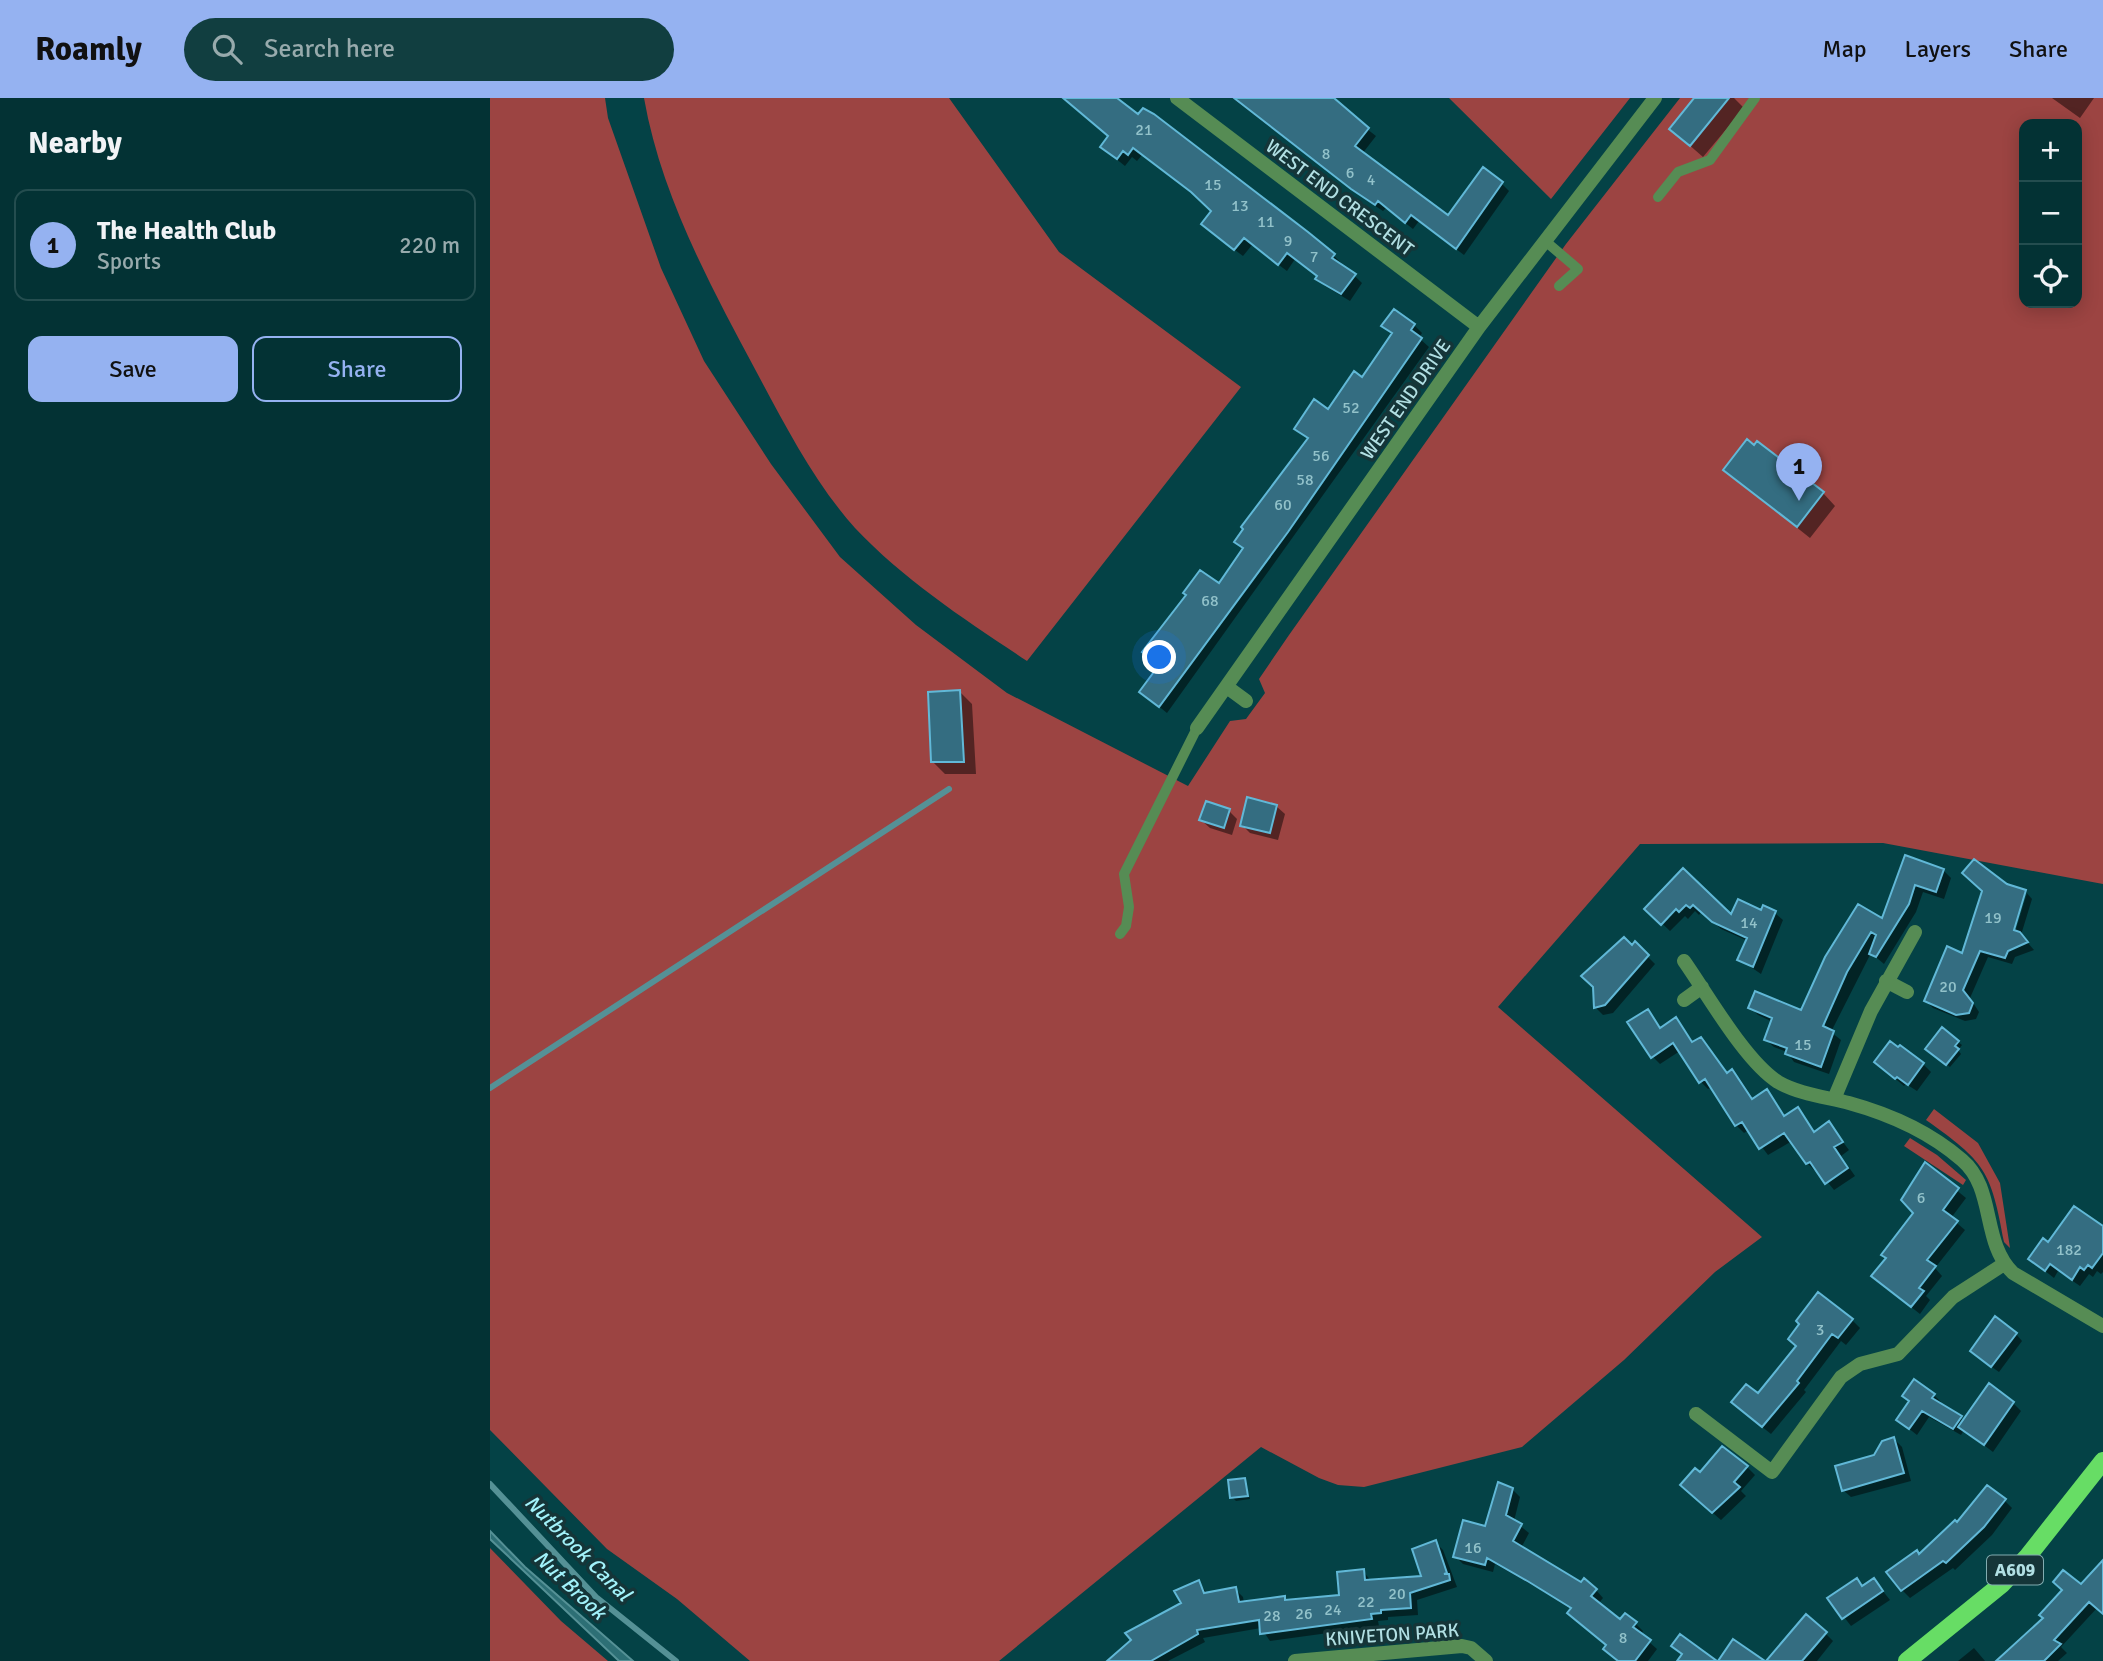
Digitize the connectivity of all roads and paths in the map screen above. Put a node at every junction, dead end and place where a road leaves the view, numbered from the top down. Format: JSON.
{"nodes":[{"id":1,"x":1177,"y":98,"type":"edge"},
{"id":2,"x":1655,"y":98,"type":"edge"},
{"id":3,"x":1755,"y":98,"type":"edge"},
{"id":4,"x":1658,"y":197,"type":"dead end"},
{"id":5,"x":1544,"y":240,"type":"junction"},
{"id":6,"x":1559,"y":286,"type":"dead end"},
{"id":7,"x":1479,"y":327,"type":"junction"},
{"id":8,"x":1227,"y":687,"type":"junction"},
{"id":9,"x":1246,"y":701,"type":"dead end"},
{"id":10,"x":1197,"y":728,"type":"joint"},
{"id":11,"x":1915,"y":932,"type":"dead end"},
{"id":12,"x":1120,"y":934,"type":"dead end"},
{"id":13,"x":1684,"y":961,"type":"dead end"},
{"id":14,"x":1886,"y":981,"type":"junction"},
{"id":15,"x":1702,"y":987,"type":"junction"},
{"id":16,"x":1907,"y":992,"type":"dead end"},
{"id":17,"x":1684,"y":1000,"type":"dead end"},
{"id":18,"x":1834,"y":1099,"type":"junction"},
{"id":19,"x":2004,"y":1264,"type":"junction"},
{"id":20,"x":2103,"y":1326,"type":"edge"},
{"id":21,"x":1696,"y":1414,"type":"dead end"},
{"id":22,"x":2103,"y":1461,"type":"edge"},
{"id":23,"x":1295,"y":1661,"type":"edge"},
{"id":24,"x":1486,"y":1661,"type":"edge"},
{"id":25,"x":1907,"y":1661,"type":"edge"}],
"edges":[{"from":1,"to":7,"type":"street","name":"WEST END CRESCENT"},
{"from":2,"to":5,"type":"street","name":"WEST END DRIVE"},
{"from":3,"to":4,"type":"lane"},
{"from":5,"to":6,"type":"lane"},
{"from":5,"to":7,"type":"street","name":"WEST END DRIVE"},
{"from":7,"to":8,"type":"street","name":"WEST END DRIVE"},
{"from":8,"to":9,"type":"street"},
{"from":8,"to":10,"type":"street","name":"WEST END DRIVE"},
{"from":10,"to":12,"type":"lane"},
{"from":11,"to":14,"type":"street"},
{"from":13,"to":15,"type":"street"},
{"from":14,"to":16,"type":"street"},
{"from":14,"to":18,"type":"street"},
{"from":15,"to":17,"type":"street"},
{"from":15,"to":18,"type":"street"},
{"from":18,"to":19,"type":"street"},
{"from":19,"to":20,"type":"street"},
{"from":19,"to":21,"type":"street"},
{"from":22,"to":25,"type":"main road","number":"A609"},
{"from":23,"to":24,"type":"street","name":"KNIVETON PARK"}]}
